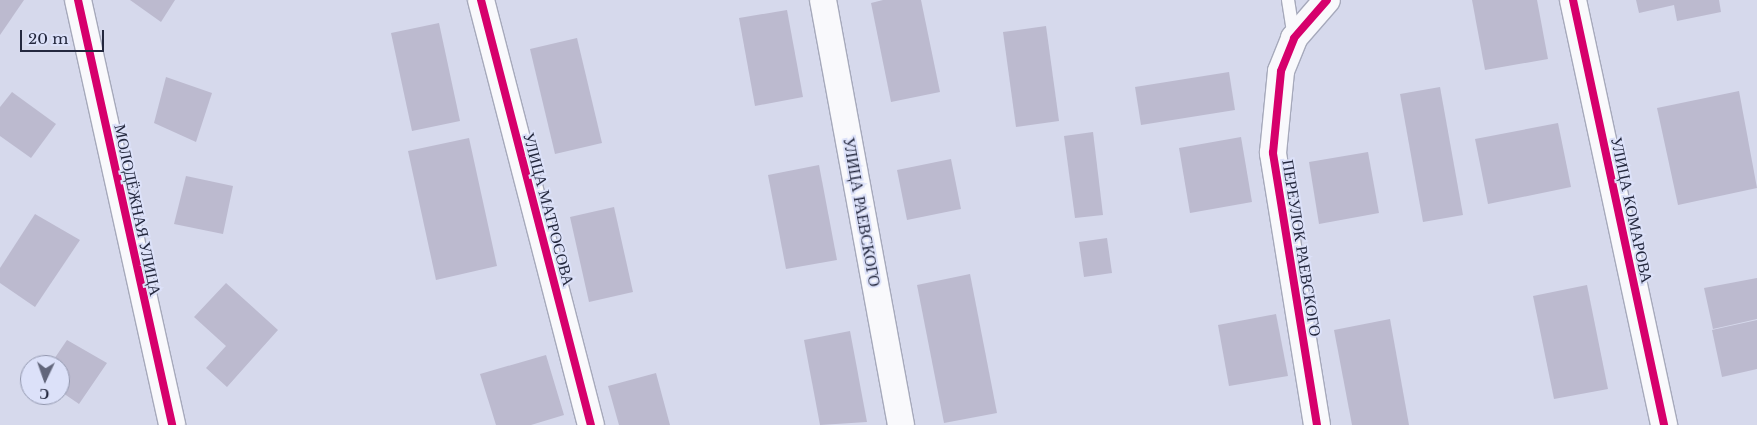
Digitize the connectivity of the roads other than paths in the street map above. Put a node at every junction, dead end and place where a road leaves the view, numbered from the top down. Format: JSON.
{"nodes":[{"id":1,"x":78,"y":0,"type":"edge"},
{"id":2,"x":480,"y":0,"type":"edge"},
{"id":3,"x":823,"y":0,"type":"edge"},
{"id":4,"x":1288,"y":0,"type":"edge"},
{"id":5,"x":1327,"y":0,"type":"edge"},
{"id":6,"x":1573,"y":0,"type":"edge"},
{"id":7,"x":1294,"y":38,"type":"junction"},
{"id":8,"x":172,"y":425,"type":"edge"},
{"id":9,"x":591,"y":425,"type":"edge"},
{"id":10,"x":901,"y":425,"type":"edge"},
{"id":11,"x":1317,"y":425,"type":"edge"},
{"id":12,"x":1664,"y":425,"type":"edge"}],
"edges":[{"from":1,"to":8,"type":"street","name":"МОЛОДЁЖНАЯ УЛИЦА"},
{"from":2,"to":9,"type":"street","name":"УЛИЦА МАТРОСОВА"},
{"from":3,"to":10,"type":"street","name":"УЛИЦА РАЕВСКОГО"},
{"from":4,"to":7,"type":"lane"},
{"from":5,"to":7,"type":"street","name":"ПЕРЕУЛОК РАЕВСКОГО"},
{"from":6,"to":12,"type":"street","name":"УЛИЦА КОМАРОВА"},
{"from":7,"to":11,"type":"street","name":"ПЕРЕУЛОК РАЕВСКОГО"}]}
